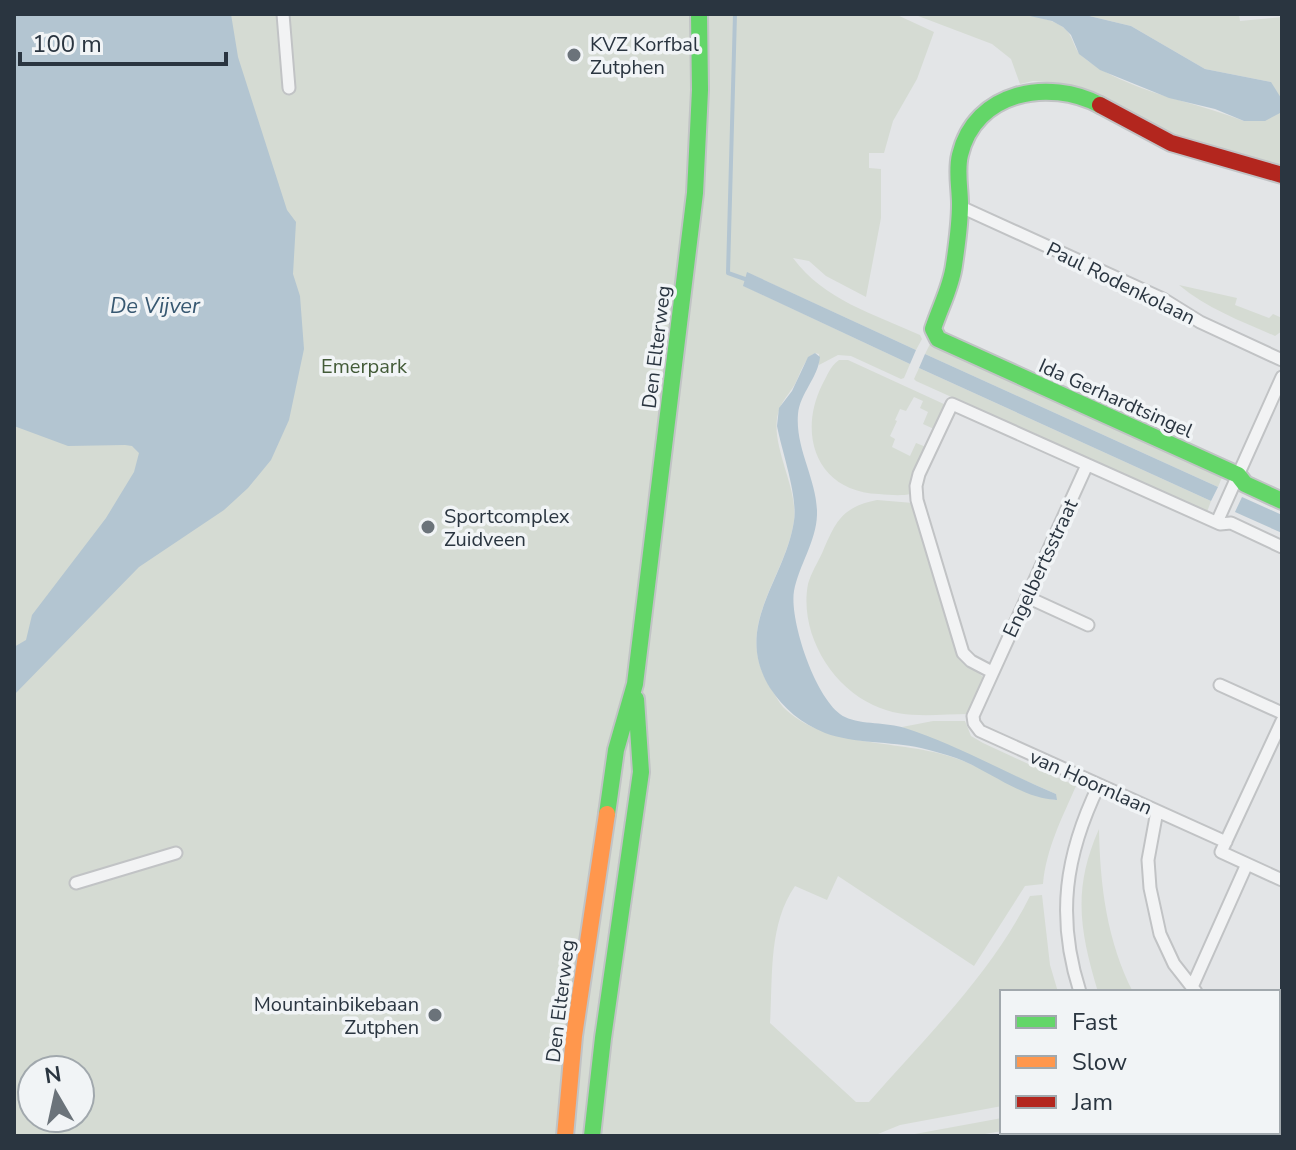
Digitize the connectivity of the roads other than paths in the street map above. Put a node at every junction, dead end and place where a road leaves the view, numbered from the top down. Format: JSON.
{"nodes":[{"id":1,"x":283,"y":14,"type":"edge"},
{"id":2,"x":699,"y":14,"type":"edge"},
{"id":3,"x":289,"y":88,"type":"dead end"},
{"id":4,"x":1282,"y":175,"type":"edge"},
{"id":5,"x":961,"y":207,"type":"junction"},
{"id":6,"x":1282,"y":360,"type":"edge"},
{"id":7,"x":1282,"y":377,"type":"edge"},
{"id":8,"x":1087,"y":465,"type":"junction"},
{"id":9,"x":1235,"y":482,"type":"junction"},
{"id":10,"x":1282,"y":501,"type":"edge"},
{"id":11,"x":1217,"y":522,"type":"junction"},
{"id":12,"x":1282,"y":547,"type":"edge"},
{"id":13,"x":1027,"y":597,"type":"junction"},
{"id":14,"x":1088,"y":625,"type":"dead end"},
{"id":15,"x":992,"y":672,"type":"junction"},
{"id":16,"x":635,"y":684,"type":"junction"},
{"id":17,"x":1220,"y":685,"type":"dead end"},
{"id":18,"x":1282,"y":713,"type":"edge"},
{"id":19,"x":1282,"y":721,"type":"edge"},
{"id":20,"x":1099,"y":785,"type":"junction"},
{"id":21,"x":1157,"y":811,"type":"junction"},
{"id":22,"x":1226,"y":842,"type":"junction"},
{"id":23,"x":176,"y":853,"type":"dead end"},
{"id":24,"x":1247,"y":864,"type":"junction"},
{"id":25,"x":1282,"y":880,"type":"edge"},
{"id":26,"x":76,"y":883,"type":"dead end"},
{"id":27,"x":1194,"y":989,"type":"edge"},
{"id":28,"x":1079,"y":990,"type":"edge"},
{"id":29,"x":565,"y":1136,"type":"edge"},
{"id":30,"x":592,"y":1136,"type":"edge"}],
"edges":[{"from":1,"to":3,"type":"street"},
{"from":2,"to":16,"type":"main road","name":"Den Elterweg"},
{"from":4,"to":5,"type":"main road"},
{"from":5,"to":6,"type":"street","name":"Paul Rodenkolaan"},
{"from":5,"to":9,"type":"main road","name":"Ida Gerhardtsingel"},
{"from":7,"to":9,"type":"street"},
{"from":8,"to":11,"type":"street"},
{"from":8,"to":13,"type":"street","name":"Engelbertsstraat"},
{"from":8,"to":15,"type":"street"},
{"from":9,"to":10,"type":"main road","name":"Ida Gerhardtsingel"},
{"from":9,"to":11,"type":"street"},
{"from":11,"to":12,"type":"street"},
{"from":13,"to":14,"type":"street"},
{"from":13,"to":15,"type":"street","name":"Engelbertsstraat"},
{"from":15,"to":20,"type":"street","name":"van Hoornlaan"},
{"from":16,"to":29,"type":"main road","name":"Den Elterweg"},
{"from":16,"to":30,"type":"main road","name":"Den Elterweg"},
{"from":17,"to":18,"type":"street"},
{"from":19,"to":22,"type":"street"},
{"from":20,"to":21,"type":"street","name":"van Hoornlaan"},
{"from":20,"to":28,"type":"street"},
{"from":21,"to":22,"type":"street","name":"van Hoornlaan"},
{"from":21,"to":27,"type":"street"},
{"from":22,"to":24,"type":"street","name":"van Hoornlaan"},
{"from":23,"to":26,"type":"street"},
{"from":24,"to":25,"type":"street","name":"van Hoornlaan"},
{"from":24,"to":27,"type":"street"}]}
